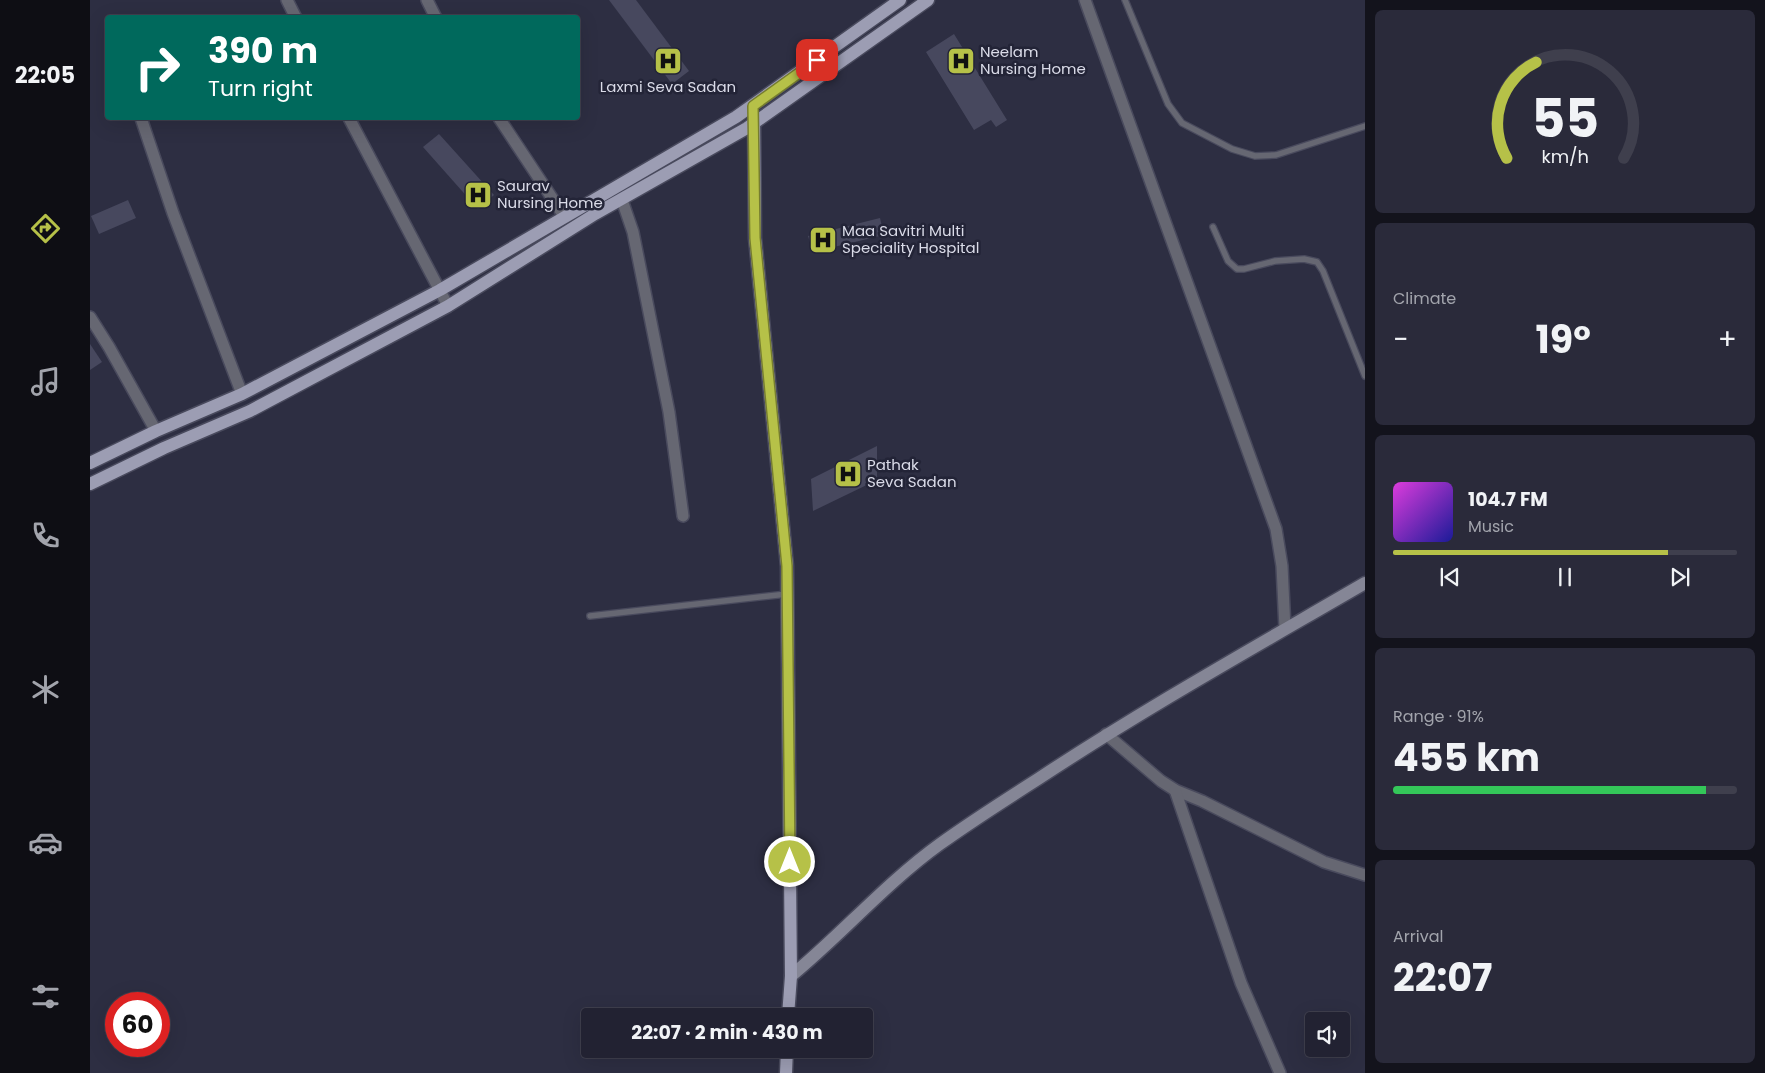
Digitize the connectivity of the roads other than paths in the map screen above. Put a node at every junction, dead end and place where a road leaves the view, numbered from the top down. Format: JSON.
{"nodes":[{"id":1,"x":287,"y":0,"type":"edge"},
{"id":2,"x":427,"y":0,"type":"edge"},
{"id":3,"x":898,"y":0,"type":"edge"},
{"id":4,"x":928,"y":0,"type":"edge"},
{"id":5,"x":1085,"y":0,"type":"edge"},
{"id":6,"x":1125,"y":0,"type":"edge"},
{"id":7,"x":294,"y":15,"type":"edge"},
{"id":8,"x":434,"y":15,"type":"edge"},
{"id":9,"x":753,"y":106,"type":"junction"},
{"id":10,"x":142,"y":120,"type":"edge"},
{"id":11,"x":350,"y":120,"type":"edge"},
{"id":12,"x":500,"y":120,"type":"edge"},
{"id":13,"x":755,"y":123,"type":"junction"},
{"id":14,"x":1365,"y":126,"type":"edge"},
{"id":15,"x":622,"y":200,"type":"junction"},
{"id":16,"x":564,"y":216,"type":"junction"},
{"id":17,"x":1213,"y":227,"type":"dead end"},
{"id":18,"x":440,"y":290,"type":"junction"},
{"id":19,"x":448,"y":306,"type":"junction"},
{"id":20,"x":90,"y":317,"type":"edge"},
{"id":21,"x":1365,"y":376,"type":"edge"},
{"id":22,"x":242,"y":394,"type":"junction"},
{"id":23,"x":156,"y":431,"type":"junction"},
{"id":24,"x":90,"y":463,"type":"edge"},
{"id":25,"x":90,"y":484,"type":"edge"},
{"id":26,"x":683,"y":516,"type":"dead end"},
{"id":27,"x":1365,"y":582,"type":"edge"},
{"id":28,"x":788,"y":594,"type":"junction"},
{"id":29,"x":590,"y":616,"type":"dead end"},
{"id":30,"x":1285,"y":629,"type":"junction"},
{"id":31,"x":1106,"y":734,"type":"junction"},
{"id":32,"x":1175,"y":790,"type":"junction"},
{"id":33,"x":1365,"y":875,"type":"edge"},
{"id":34,"x":791,"y":976,"type":"junction"},
{"id":35,"x":789,"y":1008,"type":"edge"},
{"id":36,"x":787,"y":1058,"type":"edge"},
{"id":37,"x":786,"y":1073,"type":"edge"},
{"id":38,"x":1280,"y":1073,"type":"edge"}],
"edges":[{"from":1,"to":7,"type":"street"},
{"from":2,"to":8,"type":"street"},
{"from":3,"to":9,"type":"main road"},
{"from":4,"to":13,"type":"main road"},
{"from":5,"to":30,"type":"street"},
{"from":6,"to":14,"type":"lane"},
{"from":9,"to":13,"type":"main road"},
{"from":9,"to":16,"type":"main road"},
{"from":10,"to":22,"type":"street"},
{"from":11,"to":18,"type":"street"},
{"from":12,"to":16,"type":"street"},
{"from":13,"to":15,"type":"main road"},
{"from":13,"to":28,"type":"main road"},
{"from":15,"to":19,"type":"main road"},
{"from":15,"to":26,"type":"street"},
{"from":16,"to":18,"type":"main road"},
{"from":17,"to":21,"type":"lane"},
{"from":18,"to":19,"type":"street"},
{"from":18,"to":22,"type":"main road"},
{"from":19,"to":25,"type":"main road"},
{"from":20,"to":23,"type":"street"},
{"from":22,"to":23,"type":"main road"},
{"from":23,"to":24,"type":"main road"},
{"from":27,"to":30,"type":"street"},
{"from":28,"to":29,"type":"lane"},
{"from":28,"to":34,"type":"main road"},
{"from":30,"to":31,"type":"street"},
{"from":31,"to":32,"type":"street"},
{"from":31,"to":34,"type":"street"},
{"from":32,"to":33,"type":"street"},
{"from":32,"to":38,"type":"street"},
{"from":34,"to":35,"type":"main road"},
{"from":36,"to":37,"type":"main road"}]}
